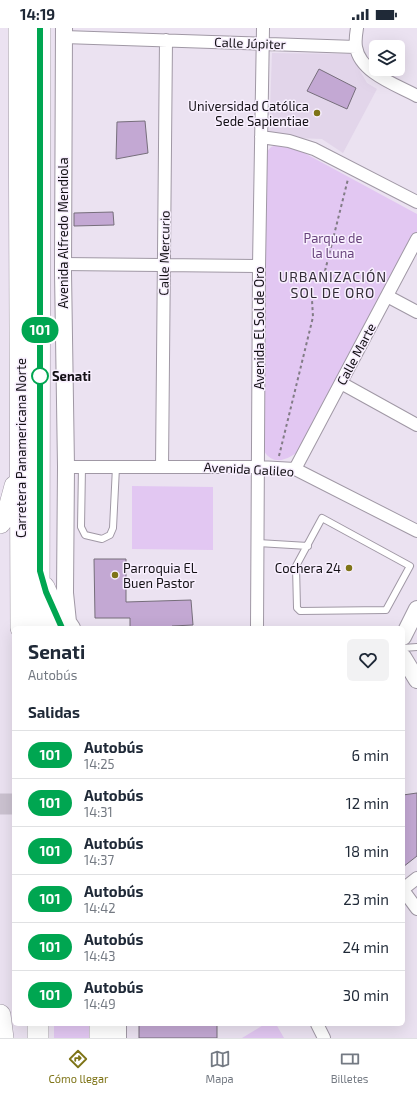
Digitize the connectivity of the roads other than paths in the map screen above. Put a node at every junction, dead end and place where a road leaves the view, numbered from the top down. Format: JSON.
{"nodes":[{"id":1,"x":19,"y":28,"type":"edge"},
{"id":2,"x":40,"y":28,"type":"edge"},
{"id":3,"x":263,"y":28,"type":"edge"},
{"id":4,"x":357,"y":28,"type":"edge"},
{"id":5,"x":64,"y":33,"type":"edge"},
{"id":6,"x":166,"y":40,"type":"junction"},
{"id":7,"x":263,"y":43,"type":"junction"},
{"id":8,"x":356,"y":47,"type":"junction"},
{"id":9,"x":417,"y":96,"type":"edge"},
{"id":10,"x":261,"y":137,"type":"junction"},
{"id":11,"x":417,"y":202,"type":"edge"},
{"id":12,"x":417,"y":239,"type":"edge"},
{"id":13,"x":63,"y":264,"type":"junction"},
{"id":14,"x":164,"y":266,"type":"junction"},
{"id":15,"x":259,"y":266,"type":"junction"},
{"id":16,"x":387,"y":296,"type":"junction"},
{"id":17,"x":417,"y":312,"type":"edge"},
{"id":18,"x":341,"y":383,"type":"junction"},
{"id":19,"x":417,"y":425,"type":"edge"},
{"id":20,"x":21,"y":436,"type":"junction"},
{"id":21,"x":66,"y":467,"type":"junction"},
{"id":22,"x":82,"y":467,"type":"junction"},
{"id":23,"x":116,"y":467,"type":"junction"},
{"id":24,"x":162,"y":467,"type":"junction"},
{"id":25,"x":259,"y":467,"type":"junction"},
{"id":26,"x":295,"y":469,"type":"junction"},
{"id":27,"x":0,"y":523,"type":"edge"},
{"id":28,"x":417,"y":531,"type":"edge"},
{"id":29,"x":258,"y":543,"type":"junction"},
{"id":30,"x":308,"y":546,"type":"junction"},
{"id":31,"x":40,"y":571,"type":"junction"},
{"id":32,"x":417,"y":609,"type":"edge"},
{"id":33,"x":21,"y":626,"type":"edge"},
{"id":34,"x":39,"y":626,"type":"edge"},
{"id":35,"x":61,"y":626,"type":"edge"},
{"id":36,"x":71,"y":626,"type":"edge"},
{"id":37,"x":257,"y":626,"type":"edge"},
{"id":38,"x":405,"y":634,"type":"edge"},
{"id":39,"x":417,"y":647,"type":"edge"},
{"id":40,"x":405,"y":648,"type":"edge"},
{"id":41,"x":405,"y":660,"type":"edge"},
{"id":42,"x":417,"y":680,"type":"edge"},
{"id":43,"x":417,"y":878,"type":"edge"},
{"id":44,"x":405,"y":887,"type":"edge"},
{"id":45,"x":405,"y":892,"type":"edge"},
{"id":46,"x":417,"y":909,"type":"edge"},
{"id":47,"x":0,"y":1015,"type":"edge"},
{"id":48,"x":16,"y":1026,"type":"edge"},
{"id":49,"x":38,"y":1026,"type":"edge"},
{"id":50,"x":100,"y":1026,"type":"edge"},
{"id":51,"x":118,"y":1026,"type":"edge"},
{"id":52,"x":318,"y":1026,"type":"edge"},
{"id":53,"x":3,"y":1038,"type":"edge"},
{"id":54,"x":16,"y":1038,"type":"edge"},
{"id":55,"x":38,"y":1038,"type":"edge"},
{"id":56,"x":100,"y":1038,"type":"edge"},
{"id":57,"x":118,"y":1038,"type":"edge"},
{"id":58,"x":324,"y":1038,"type":"edge"}],
"edges":[{"from":1,"to":20,"type":"highway","name":"Carretera Panamericana Norte"},
{"from":2,"to":31,"type":"highway","name":"Carretera Panamericana Norte"},
{"from":3,"to":7,"type":"street","name":"Avenida El Sol de Oro"},
{"from":4,"to":8,"type":"street"},
{"from":5,"to":6,"type":"street","name":"Calle Júpiter"},
{"from":5,"to":13,"type":"main road","name":"Avenida Alfredo Mendiola"},
{"from":6,"to":7,"type":"street","name":"Calle Júpiter"},
{"from":6,"to":14,"type":"street","name":"Calle Mercurio"},
{"from":7,"to":8,"type":"street","name":"Calle Júpiter"},
{"from":7,"to":10,"type":"street","name":"Avenida El Sol de Oro"},
{"from":8,"to":9,"type":"street"},
{"from":10,"to":11,"type":"street"},
{"from":10,"to":15,"type":"street","name":"Avenida El Sol de Oro"},
{"from":12,"to":16,"type":"street","name":"Calle Marte"},
{"from":13,"to":14,"type":"street"},
{"from":13,"to":21,"type":"main road","name":"Avenida Alfredo Mendiola"},
{"from":14,"to":15,"type":"street"},
{"from":14,"to":24,"type":"street","name":"Calle Mercurio"},
{"from":15,"to":25,"type":"street","name":"Avenida El Sol de Oro"},
{"from":16,"to":17,"type":"street"},
{"from":16,"to":18,"type":"street","name":"Calle Marte"},
{"from":18,"to":19,"type":"street"},
{"from":18,"to":26,"type":"street","name":"Calle Marte"},
{"from":20,"to":27,"type":"highway"},
{"from":20,"to":33,"type":"highway","name":"Carretera Panamericana Norte"},
{"from":21,"to":22,"type":"street","name":"Avenida Galileo"},
{"from":21,"to":36,"type":"main road","name":"Avenida Alfredo Mendiola"},
{"from":22,"to":23,"type":"street","name":"Avenida Galileo"},
{"from":22,"to":23,"type":"lane"},
{"from":23,"to":24,"type":"street","name":"Avenida Galileo"},
{"from":24,"to":25,"type":"street","name":"Avenida Galileo"},
{"from":25,"to":26,"type":"street","name":"Avenida Galileo"},
{"from":25,"to":29,"type":"street","name":"Avenida El Sol de Oro"},
{"from":26,"to":28,"type":"street","name":"Avenida Galileo"},
{"from":29,"to":30,"type":"lane"},
{"from":29,"to":37,"type":"street","name":"Avenida El Sol de Oro"},
{"from":30,"to":30,"type":"lane"},
{"from":31,"to":34,"type":"highway","name":"Carretera Panamericana Norte"},
{"from":31,"to":35,"type":"highway"},
{"from":32,"to":38,"type":"main road"},
{"from":39,"to":40,"type":"lane"},
{"from":41,"to":42,"type":"main road"},
{"from":43,"to":44,"type":"street"},
{"from":45,"to":46,"type":"street"},
{"from":47,"to":53,"type":"highway"},
{"from":48,"to":54,"type":"highway"},
{"from":49,"to":55,"type":"highway"},
{"from":50,"to":56,"type":"highway"},
{"from":51,"to":57,"type":"main road"},
{"from":52,"to":58,"type":"street"}]}
